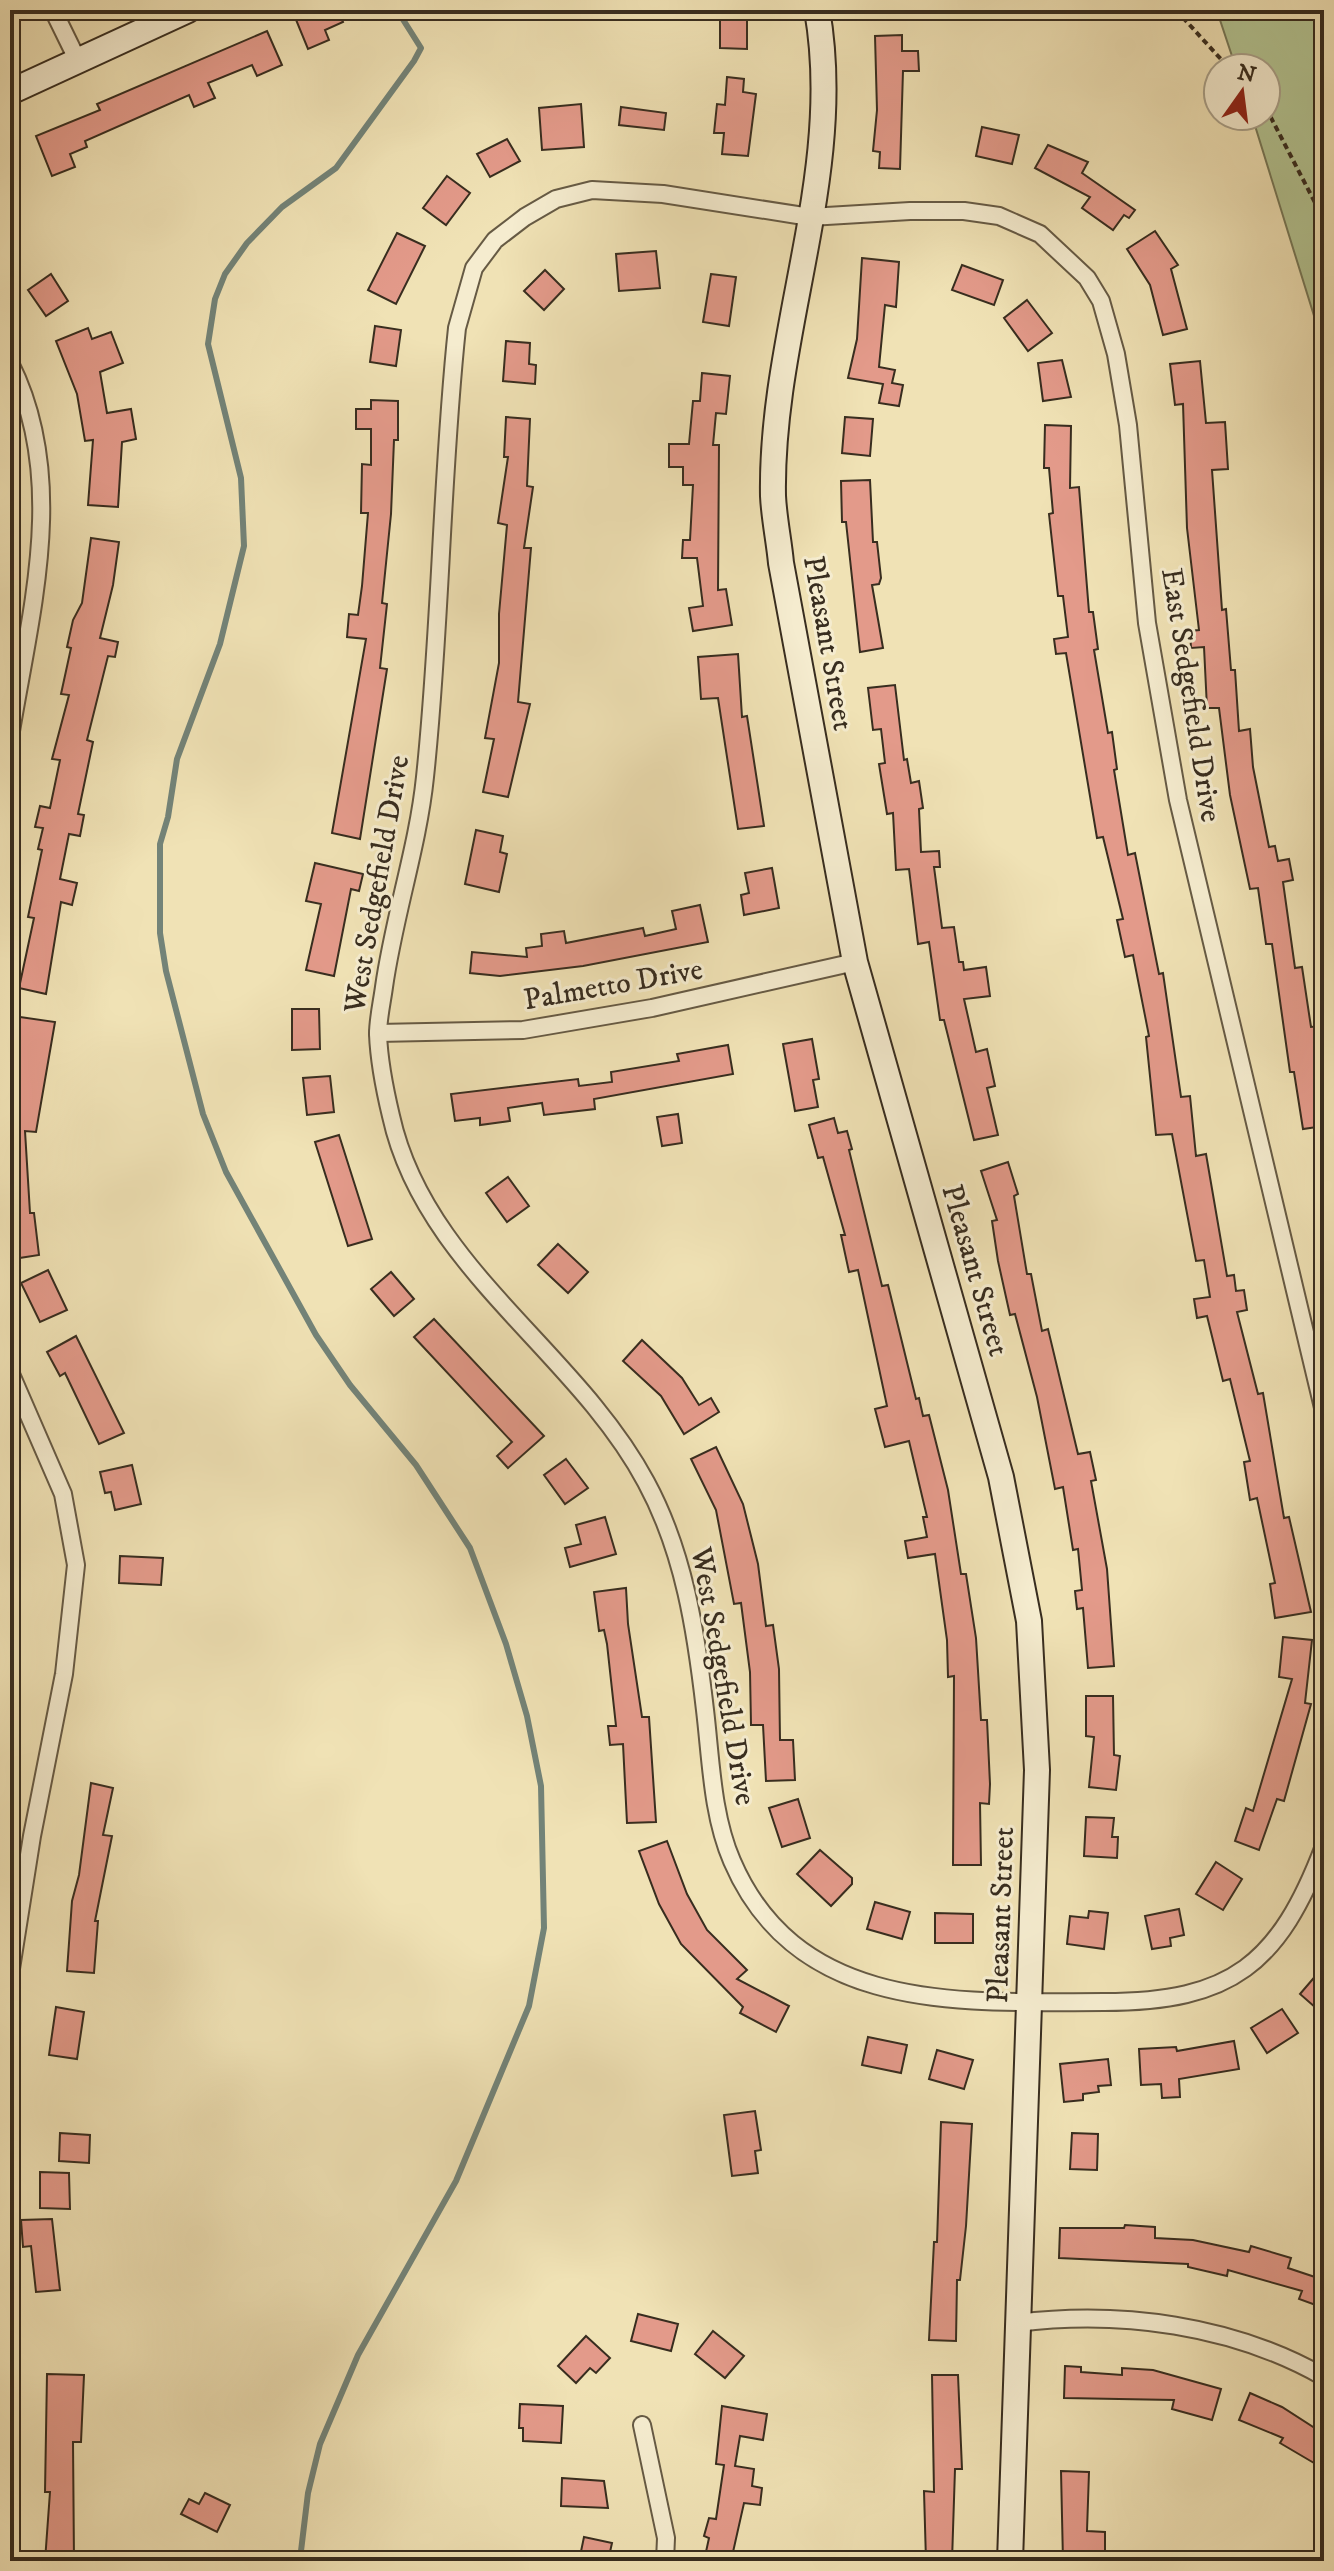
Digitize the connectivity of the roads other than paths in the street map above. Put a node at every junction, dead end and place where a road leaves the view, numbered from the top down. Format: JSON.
{"nodes":[{"id":1,"x":53,"y":10,"type":"edge"},
{"id":2,"x":188,"y":10,"type":"edge"},
{"id":3,"x":817,"y":10,"type":"edge"},
{"id":4,"x":77,"y":59,"type":"junction"},
{"id":5,"x":10,"y":92,"type":"edge"},
{"id":6,"x":810,"y":217,"type":"junction"},
{"id":7,"x":10,"y":363,"type":"edge"},
{"id":8,"x":10,"y":737,"type":"edge"},
{"id":9,"x":855,"y":962,"type":"junction"},
{"id":10,"x":378,"y":1033,"type":"junction"},
{"id":11,"x":10,"y":1372,"type":"edge"},
{"id":12,"x":1324,"y":1412,"type":"edge"},
{"id":13,"x":1324,"y":1846,"type":"edge"},
{"id":14,"x":10,"y":1975,"type":"edge"},
{"id":15,"x":1029,"y":2002,"type":"junction"},
{"id":16,"x":1017,"y":2323,"type":"junction"},
{"id":17,"x":1324,"y":2377,"type":"edge"},
{"id":18,"x":642,"y":2425,"type":"dead end"},
{"id":19,"x":665,"y":2561,"type":"edge"},
{"id":20,"x":1010,"y":2561,"type":"edge"}],
"edges":[{"from":1,"to":4,"type":"street"},
{"from":2,"to":4,"type":"street"},
{"from":3,"to":6,"type":"street","name":"Pleasant Street"},
{"from":4,"to":5,"type":"street"},
{"from":6,"to":9,"type":"street","name":"Pleasant Street"},
{"from":6,"to":10,"type":"street","name":"West Sedgefield Drive"},
{"from":6,"to":12,"type":"street","name":"East Sedgefield Drive"},
{"from":7,"to":8,"type":"street"},
{"from":9,"to":10,"type":"street","name":"Palmetto Drive"},
{"from":9,"to":15,"type":"street","name":"Pleasant Street"},
{"from":10,"to":15,"type":"street","name":"West Sedgefield Drive"},
{"from":11,"to":14,"type":"street"},
{"from":13,"to":15,"type":"street"},
{"from":15,"to":16,"type":"street","name":"Pleasant Street"},
{"from":16,"to":17,"type":"street"},
{"from":16,"to":20,"type":"street","name":"Pleasant Street"},
{"from":18,"to":19,"type":"street"}]}
